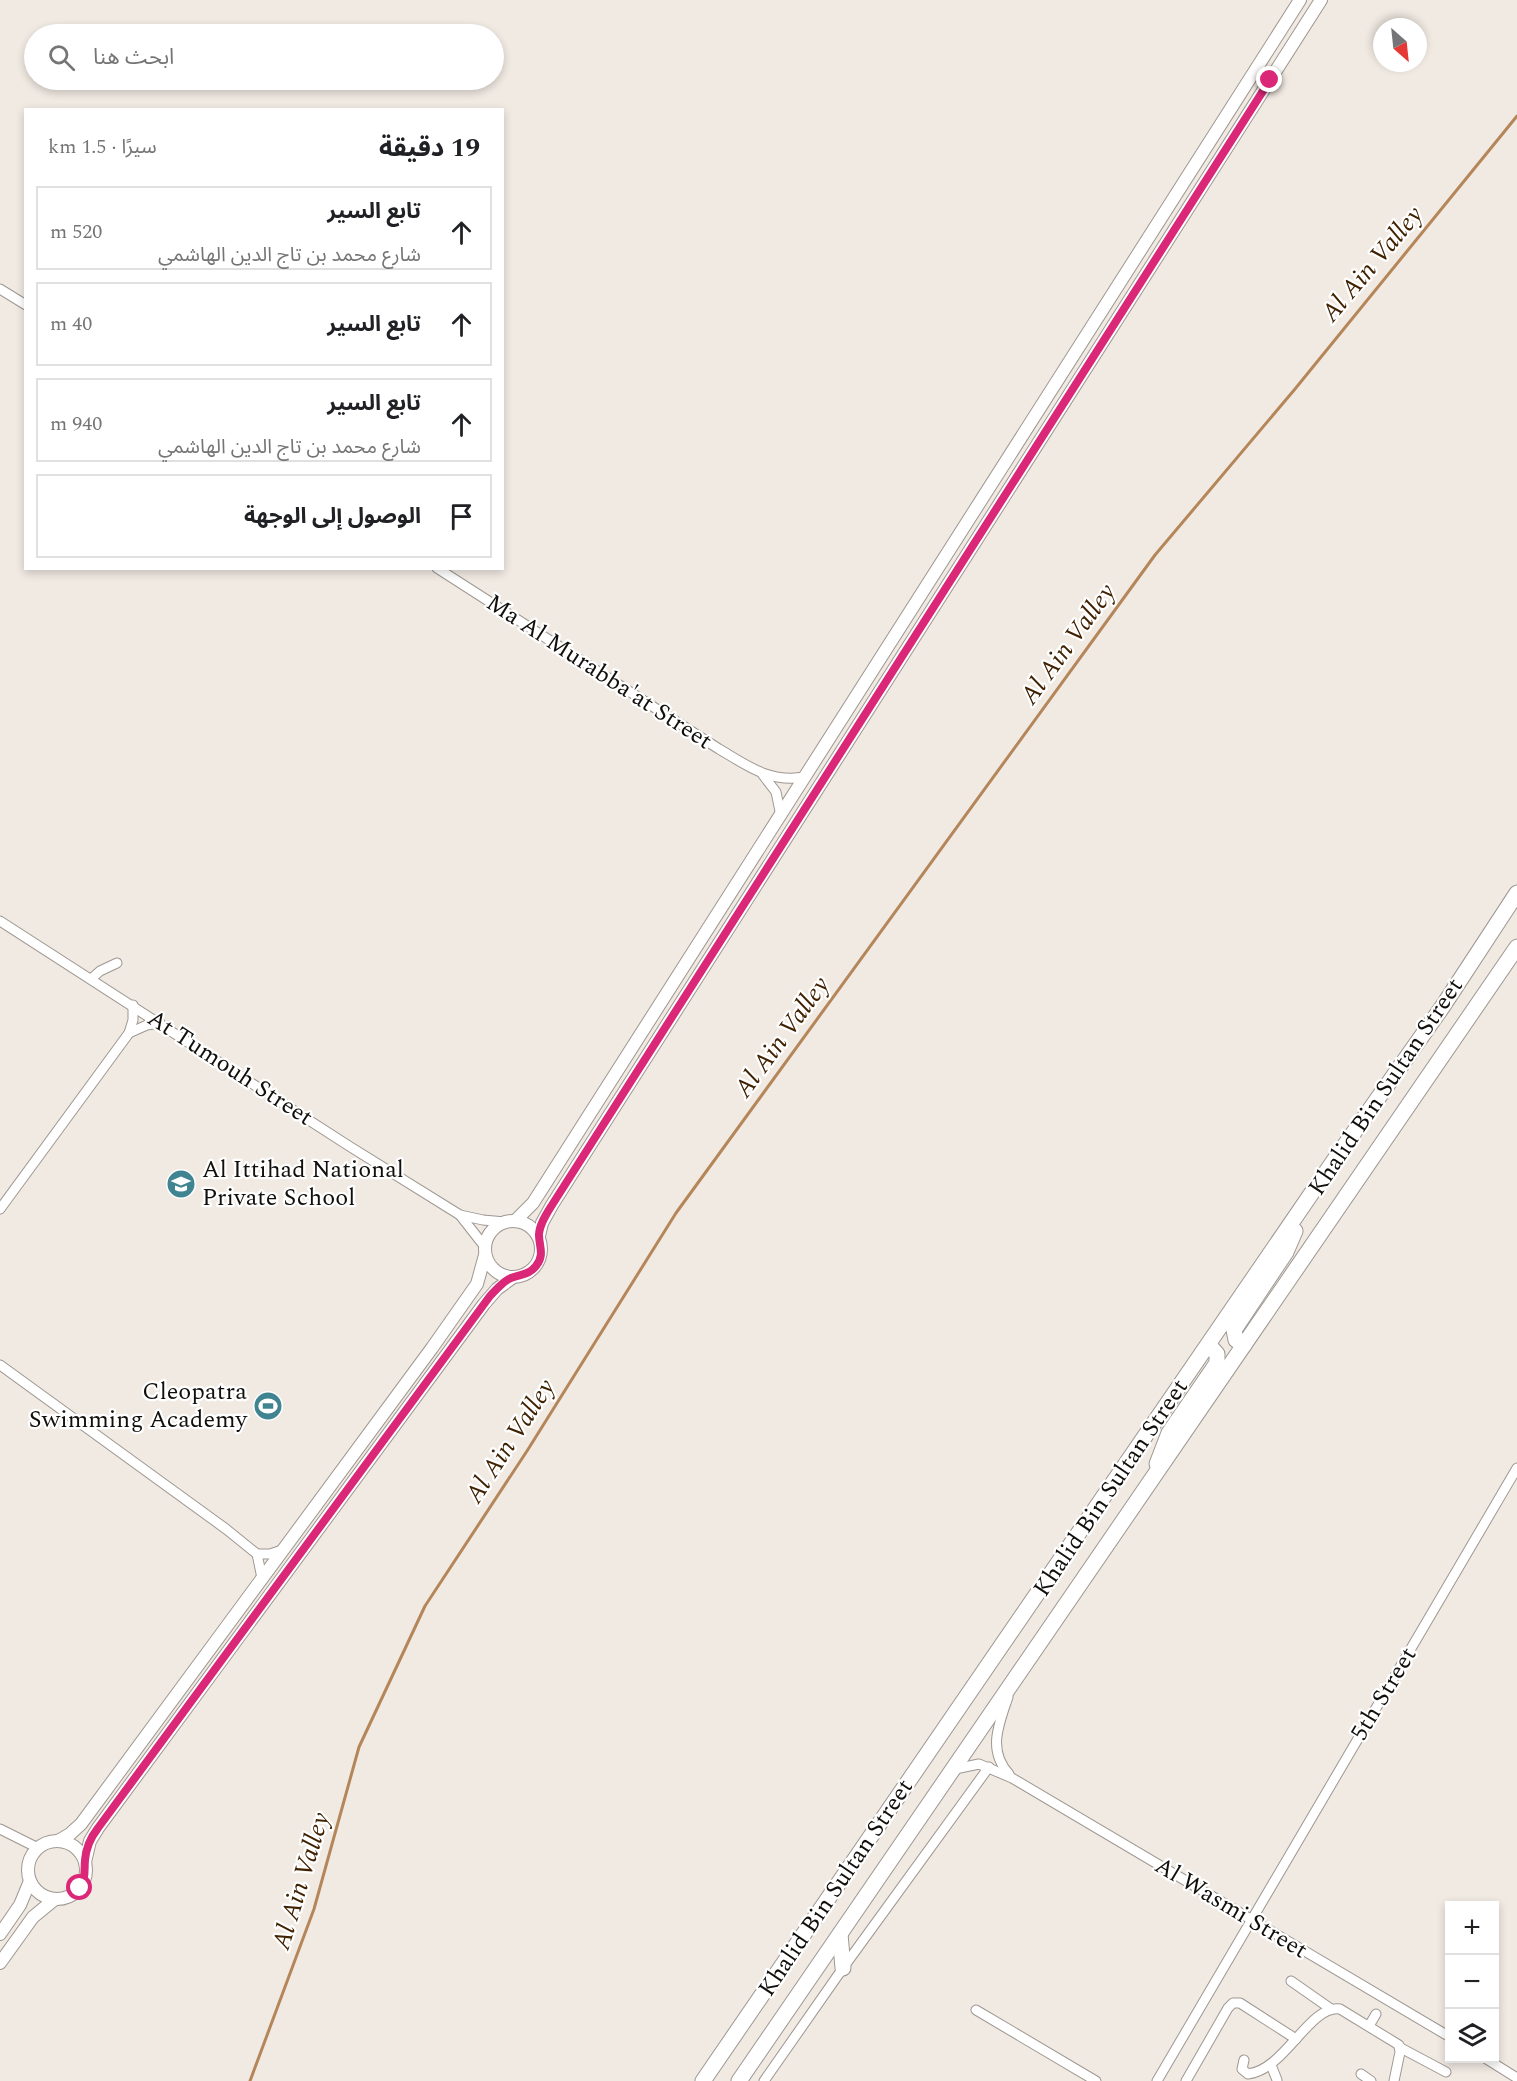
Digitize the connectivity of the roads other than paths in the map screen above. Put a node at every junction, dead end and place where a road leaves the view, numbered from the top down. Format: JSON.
{"nodes":[{"id":1,"x":1300,"y":0,"type":"edge"},
{"id":2,"x":1321,"y":0,"type":"edge"},
{"id":3,"x":1235,"y":100,"type":"junction"},
{"id":4,"x":1218,"y":161,"type":"junction"},
{"id":5,"x":0,"y":289,"type":"edge"},
{"id":6,"x":24,"y":304,"type":"edge"},
{"id":7,"x":440,"y":570,"type":"edge"},
{"id":8,"x":761,"y":773,"type":"junction"},
{"id":9,"x":805,"y":777,"type":"junction"},
{"id":10,"x":781,"y":816,"type":"junction"},
{"id":11,"x":1517,"y":893,"type":"edge"},
{"id":12,"x":0,"y":921,"type":"edge"},
{"id":13,"x":1517,"y":947,"type":"edge"},
{"id":14,"x":117,"y":963,"type":"dead end"},
{"id":15,"x":91,"y":979,"type":"junction"},
{"id":16,"x":133,"y":1005,"type":"junction"},
{"id":17,"x":160,"y":1023,"type":"junction"},
{"id":18,"x":129,"y":1033,"type":"junction"},
{"id":19,"x":0,"y":1209,"type":"edge"},
{"id":20,"x":1299,"y":1214,"type":"junction"},
{"id":21,"x":460,"y":1215,"type":"junction"},
{"id":22,"x":510,"y":1221,"type":"junction"},
{"id":23,"x":539,"y":1236,"type":"junction"},
{"id":24,"x":485,"y":1251,"type":"junction"},
{"id":25,"x":512,"y":1278,"type":"junction"},
{"id":26,"x":1209,"y":1345,"type":"junction"},
{"id":27,"x":1244,"y":1346,"type":"junction"},
{"id":28,"x":0,"y":1365,"type":"edge"},
{"id":29,"x":1517,"y":1468,"type":"edge"},
{"id":30,"x":1154,"y":1479,"type":"junction"},
{"id":31,"x":282,"y":1550,"type":"junction"},
{"id":32,"x":256,"y":1554,"type":"junction"},
{"id":33,"x":262,"y":1578,"type":"junction"},
{"id":34,"x":1013,"y":1681,"type":"junction"},
{"id":35,"x":989,"y":1767,"type":"junction"},
{"id":36,"x":952,"y":1770,"type":"junction"},
{"id":37,"x":1012,"y":1778,"type":"junction"},
{"id":38,"x":0,"y":1829,"type":"edge"},
{"id":39,"x":58,"y":1841,"type":"junction"},
{"id":40,"x":38,"y":1848,"type":"junction"},
{"id":41,"x":85,"y":1862,"type":"junction"},
{"id":42,"x":30,"y":1881,"type":"junction"},
{"id":43,"x":56,"y":1899,"type":"junction"},
{"id":44,"x":1252,"y":1921,"type":"junction"},
{"id":45,"x":0,"y":1934,"type":"edge"},
{"id":46,"x":840,"y":1934,"type":"junction"},
{"id":47,"x":0,"y":1963,"type":"edge"},
{"id":48,"x":843,"y":1968,"type":"junction"},
{"id":49,"x":1291,"y":1981,"type":"dead end"},
{"id":50,"x":1380,"y":2006,"type":"junction"},
{"id":51,"x":1331,"y":2009,"type":"junction"},
{"id":52,"x":976,"y":2010,"type":"dead end"},
{"id":53,"x":1369,"y":2026,"type":"junction"},
{"id":54,"x":1445,"y":2035,"type":"edge"},
{"id":55,"x":1296,"y":2039,"type":"junction"},
{"id":56,"x":1399,"y":2047,"type":"junction"},
{"id":57,"x":1244,"y":2060,"type":"dead end"},
{"id":58,"x":1493,"y":2063,"type":"edge"},
{"id":59,"x":1271,"y":2065,"type":"junction"},
{"id":60,"x":1446,"y":2072,"type":"dead end"},
{"id":61,"x":1361,"y":2074,"type":"dead end"},
{"id":62,"x":1517,"y":2078,"type":"edge"},
{"id":63,"x":704,"y":2081,"type":"edge"},
{"id":64,"x":739,"y":2081,"type":"edge"},
{"id":65,"x":764,"y":2081,"type":"edge"},
{"id":66,"x":1096,"y":2081,"type":"edge"},
{"id":67,"x":1157,"y":2081,"type":"edge"},
{"id":68,"x":1186,"y":2081,"type":"edge"},
{"id":69,"x":1279,"y":2081,"type":"edge"},
{"id":70,"x":1371,"y":2081,"type":"edge"},
{"id":71,"x":1394,"y":2081,"type":"edge"}],
"edges":[{"from":1,"to":3,"type":"street"},
{"from":2,"to":4,"type":"street"},
{"from":3,"to":4,"type":"street"},
{"from":3,"to":9,"type":"street"},
{"from":4,"to":23,"type":"street"},
{"from":5,"to":6,"type":"street"},
{"from":7,"to":8,"type":"street","name":"Ma Al Murabba'at Street"},
{"from":8,"to":9,"type":"street","name":"Ma Al Murabba'at Street"},
{"from":8,"to":10,"type":"street","name":"Ma Al Murabba'at Street"},
{"from":9,"to":10,"type":"street"},
{"from":10,"to":22,"type":"street"},
{"from":11,"to":20,"type":"main road","name":"Khalid Bin Sultan Street"},
{"from":12,"to":15,"type":"street","name":"At Tumouh Street"},
{"from":13,"to":27,"type":"main road","name":"Khalid Bin Sultan Street"},
{"from":14,"to":15,"type":"street"},
{"from":15,"to":16,"type":"street","name":"At Tumouh Street"},
{"from":16,"to":17,"type":"street","name":"At Tumouh Street"},
{"from":16,"to":18,"type":"street"},
{"from":17,"to":18,"type":"street"},
{"from":17,"to":21,"type":"street","name":"At Tumouh Street"},
{"from":18,"to":19,"type":"street"},
{"from":20,"to":26,"type":"main road","name":"Khalid Bin Sultan Street"},
{"from":20,"to":27,"type":"main road"},
{"from":21,"to":22,"type":"street","name":"At Tumouh Street"},
{"from":21,"to":24,"type":"street","name":"At Tumouh Street"},
{"from":22,"to":23,"type":"street"},
{"from":22,"to":24,"type":"street"},
{"from":23,"to":25,"type":"street"},
{"from":24,"to":25,"type":"street"},
{"from":24,"to":31,"type":"street"},
{"from":25,"to":41,"type":"street"},
{"from":26,"to":30,"type":"main road"},
{"from":26,"to":63,"type":"main road","name":"Khalid Bin Sultan Street"},
{"from":27,"to":30,"type":"main road","name":"Khalid Bin Sultan Street"},
{"from":28,"to":32,"type":"street"},
{"from":29,"to":44,"type":"street","name":"5th Street"},
{"from":30,"to":34,"type":"main road","name":"Khalid Bin Sultan Street"},
{"from":31,"to":32,"type":"street"},
{"from":31,"to":33,"type":"street"},
{"from":32,"to":33,"type":"street"},
{"from":33,"to":39,"type":"street"},
{"from":34,"to":36,"type":"main road","name":"Khalid Bin Sultan Street"},
{"from":34,"to":37,"type":"street","name":"Al Wasmi Street"},
{"from":35,"to":36,"type":"street","name":"Al Wasmi Street"},
{"from":35,"to":37,"type":"street","name":"Al Wasmi Street"},
{"from":35,"to":48,"type":"street"},
{"from":36,"to":46,"type":"main road","name":"Khalid Bin Sultan Street"},
{"from":37,"to":44,"type":"street","name":"Al Wasmi Street"},
{"from":38,"to":40,"type":"street"},
{"from":39,"to":40,"type":"street"},
{"from":39,"to":41,"type":"street"},
{"from":40,"to":42,"type":"street"},
{"from":41,"to":43,"type":"street"},
{"from":42,"to":43,"type":"street"},
{"from":42,"to":45,"type":"street"},
{"from":43,"to":47,"type":"street"},
{"from":44,"to":50,"type":"street","name":"Al Wasmi Street"},
{"from":44,"to":67,"type":"street","name":"5th Street"},
{"from":46,"to":48,"type":"main road"},
{"from":46,"to":64,"type":"main road","name":"Khalid Bin Sultan Street"},
{"from":48,"to":65,"type":"street"},
{"from":49,"to":51,"type":"street"},
{"from":50,"to":53,"type":"street"},
{"from":50,"to":54,"type":"street","name":"Al Wasmi Street"},
{"from":51,"to":53,"type":"street"},
{"from":51,"to":55,"type":"street"},
{"from":52,"to":66,"type":"street"},
{"from":53,"to":56,"type":"street"},
{"from":55,"to":59,"type":"street"},
{"from":55,"to":68,"type":"street"},
{"from":56,"to":60,"type":"street"},
{"from":56,"to":71,"type":"street"},
{"from":57,"to":59,"type":"street"},
{"from":58,"to":62,"type":"street"},
{"from":59,"to":69,"type":"street"},
{"from":61,"to":70,"type":"street"}]}
